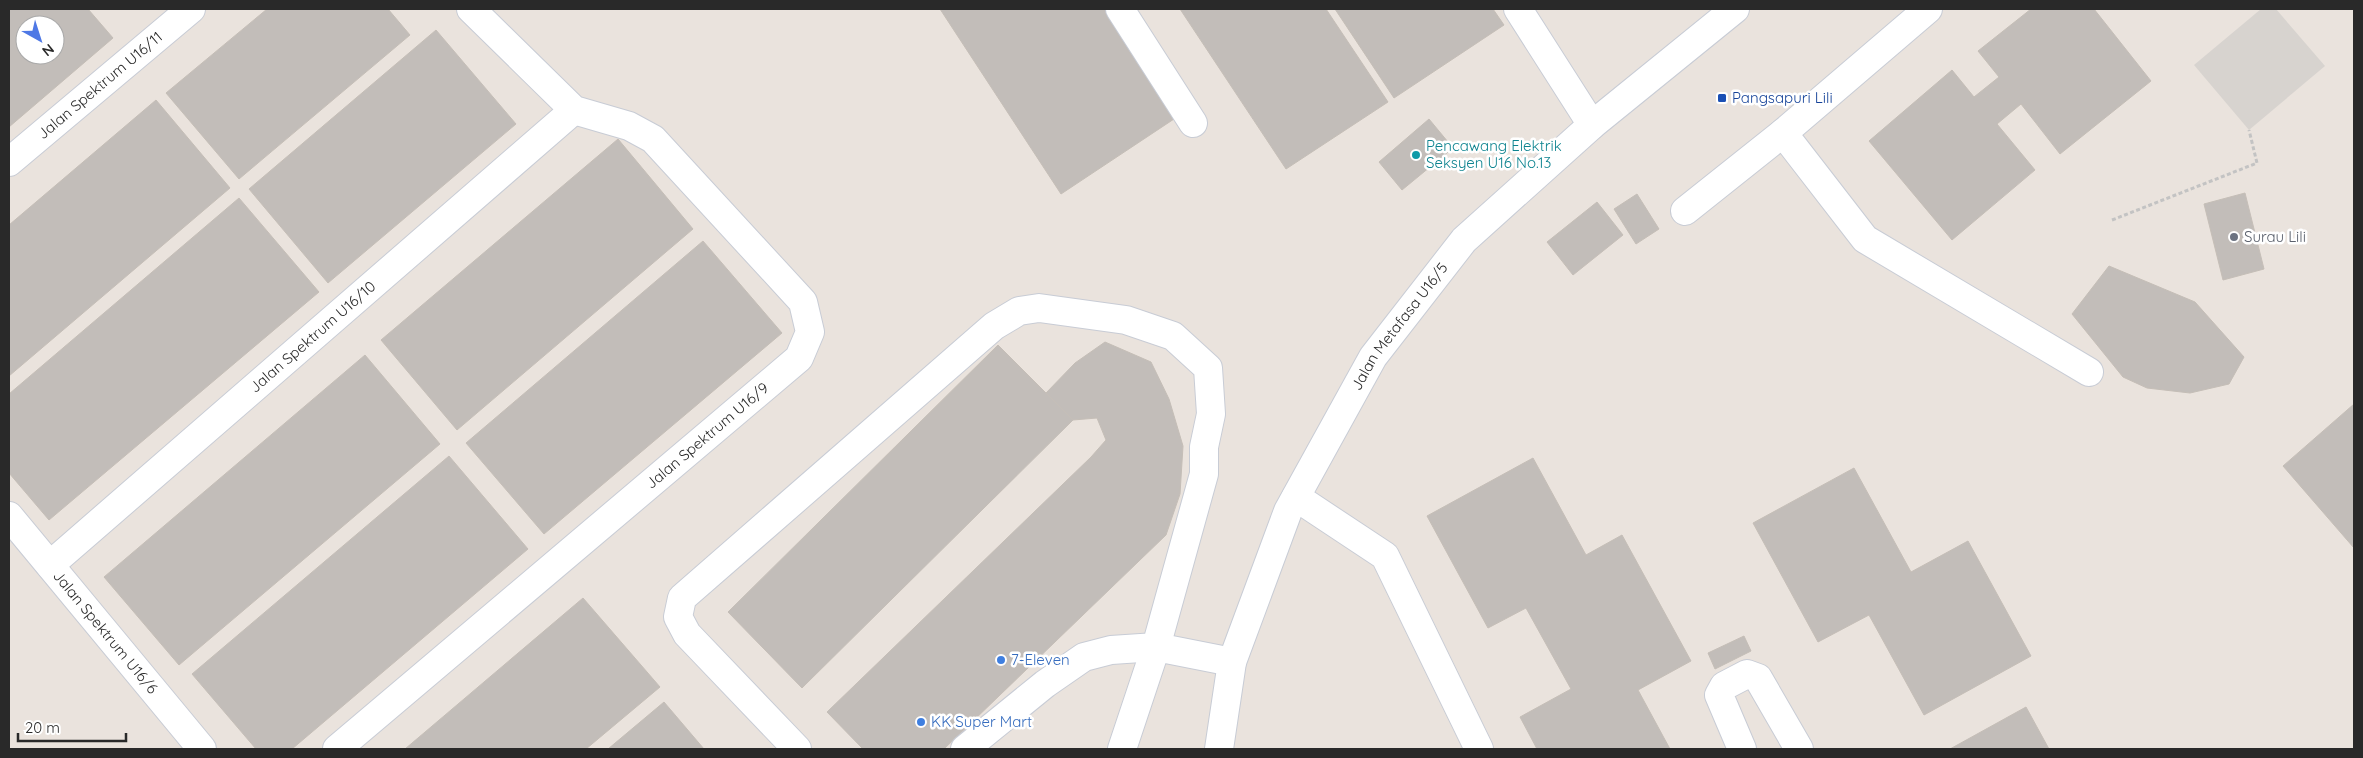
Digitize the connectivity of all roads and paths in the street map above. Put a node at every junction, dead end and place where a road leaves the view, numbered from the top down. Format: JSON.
{"nodes":[{"id":1,"x":191,"y":9,"type":"edge"},
{"id":2,"x":472,"y":9,"type":"edge"},
{"id":3,"x":1120,"y":9,"type":"edge"},
{"id":4,"x":1518,"y":9,"type":"edge"},
{"id":5,"x":1735,"y":9,"type":"edge"},
{"id":6,"x":1928,"y":9,"type":"edge"},
{"id":7,"x":574,"y":110,"type":"junction"},
{"id":8,"x":1193,"y":123,"type":"dead end"},
{"id":9,"x":1592,"y":125,"type":"junction"},
{"id":10,"x":2249,"y":130,"type":"dead end"},
{"id":11,"x":1783,"y":133,"type":"junction"},
{"id":12,"x":9,"y":162,"type":"edge"},
{"id":13,"x":1685,"y":211,"type":"dead end"},
{"id":14,"x":2112,"y":220,"type":"dead end"},
{"id":15,"x":2089,"y":372,"type":"dead end"},
{"id":16,"x":1296,"y":497,"type":"junction"},
{"id":17,"x":9,"y":516,"type":"edge"},
{"id":18,"x":50,"y":566,"type":"junction"},
{"id":19,"x":1156,"y":647,"type":"junction"},
{"id":20,"x":1232,"y":662,"type":"junction"},
{"id":21,"x":202,"y":749,"type":"edge"},
{"id":22,"x":337,"y":749,"type":"edge"},
{"id":23,"x":797,"y":749,"type":"edge"},
{"id":24,"x":965,"y":749,"type":"edge"},
{"id":25,"x":1122,"y":749,"type":"edge"},
{"id":26,"x":1219,"y":749,"type":"edge"},
{"id":27,"x":1479,"y":749,"type":"edge"},
{"id":28,"x":1742,"y":749,"type":"edge"},
{"id":29,"x":1799,"y":749,"type":"edge"}],
"edges":[{"from":1,"to":12,"type":"street","name":"Jalan Spektrum U16/11"},
{"from":2,"to":7,"type":"street"},
{"from":3,"to":8,"type":"street"},
{"from":4,"to":9,"type":"street"},
{"from":5,"to":9,"type":"street","name":"Jalan Metafasa U16/5"},
{"from":6,"to":11,"type":"street"},
{"from":7,"to":18,"type":"street","name":"Jalan Spektrum U16/10"},
{"from":7,"to":22,"type":"street","name":"Jalan Spektrum U16/9"},
{"from":9,"to":16,"type":"street","name":"Jalan Metafasa U16/5"},
{"from":10,"to":14,"type":"path"},
{"from":11,"to":13,"type":"street"},
{"from":11,"to":15,"type":"street"},
{"from":16,"to":20,"type":"street","name":"Jalan Metafasa U16/5"},
{"from":16,"to":27,"type":"street"},
{"from":17,"to":18,"type":"street","name":"Jalan Spektrum U16/6"},
{"from":18,"to":21,"type":"street","name":"Jalan Spektrum U16/6"},
{"from":19,"to":20,"type":"street"},
{"from":19,"to":23,"type":"street"},
{"from":19,"to":24,"type":"street"},
{"from":19,"to":25,"type":"street"},
{"from":20,"to":26,"type":"street","name":"Jalan Metafasa U16/5"},
{"from":28,"to":29,"type":"street"}]}
